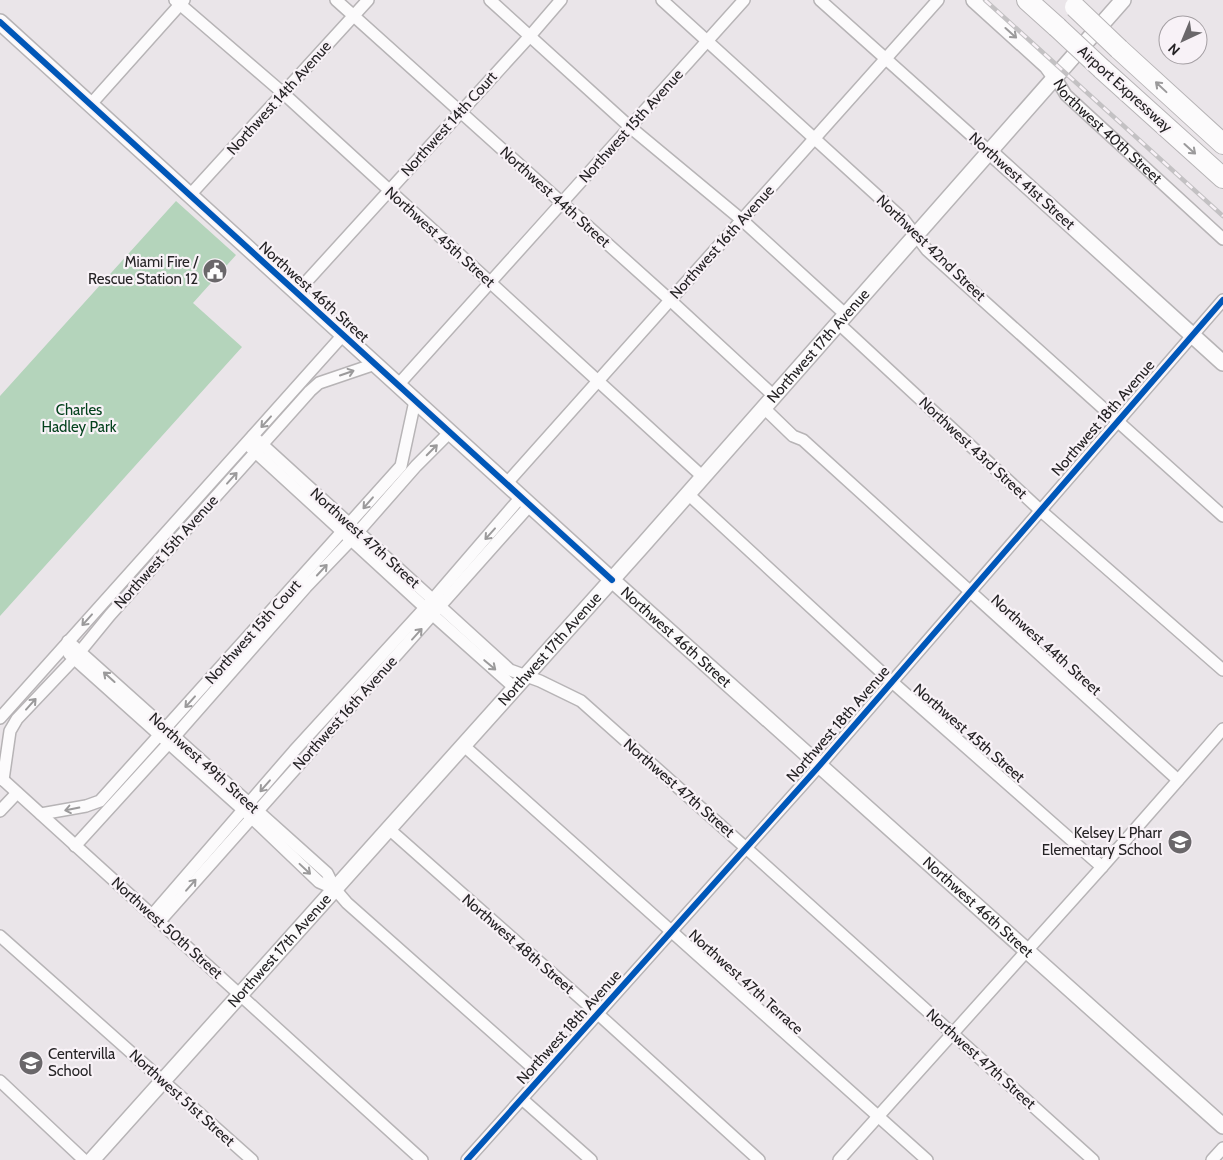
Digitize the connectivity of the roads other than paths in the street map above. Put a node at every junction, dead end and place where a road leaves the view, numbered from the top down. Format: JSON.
{"nodes":[{"id":1,"x":336,"y":0,"type":"edge"},
{"id":2,"x":368,"y":0,"type":"edge"},
{"id":3,"x":490,"y":0,"type":"edge"},
{"id":4,"x":561,"y":0,"type":"edge"},
{"id":5,"x":662,"y":0,"type":"edge"},
{"id":6,"x":744,"y":0,"type":"edge"},
{"id":7,"x":820,"y":0,"type":"edge"},
{"id":8,"x":938,"y":0,"type":"edge"},
{"id":9,"x":974,"y":0,"type":"edge"},
{"id":10,"x":1027,"y":0,"type":"edge"},
{"id":11,"x":1123,"y":0,"type":"edge"},
{"id":12,"x":180,"y":2,"type":"edge"},
{"id":13,"x":1070,"y":4,"type":"edge"},
{"id":14,"x":353,"y":16,"type":"junction"},
{"id":15,"x":0,"y":22,"type":"edge"},
{"id":16,"x":530,"y":36,"type":"junction"},
{"id":17,"x":706,"y":42,"type":"junction"},
{"id":18,"x":886,"y":59,"type":"junction"},
{"id":19,"x":1055,"y":77,"type":"junction"},
{"id":20,"x":283,"y":93,"type":"junction"},
{"id":21,"x":91,"y":104,"type":"junction"},
{"id":22,"x":460,"y":111,"type":"junction"},
{"id":23,"x":630,"y":127,"type":"junction"},
{"id":24,"x":815,"y":138,"type":"junction"},
{"id":25,"x":1223,"y":144,"type":"edge"},
{"id":26,"x":990,"y":152,"type":"junction"},
{"id":27,"x":1223,"y":178,"type":"edge"},
{"id":28,"x":389,"y":190,"type":"junction"},
{"id":29,"x":190,"y":195,"type":"junction"},
{"id":30,"x":562,"y":203,"type":"junction"},
{"id":31,"x":742,"y":220,"type":"junction"},
{"id":32,"x":916,"y":235,"type":"junction"},
{"id":33,"x":1223,"y":240,"type":"edge"},
{"id":34,"x":490,"y":283,"type":"junction"},
{"id":35,"x":296,"y":292,"type":"junction"},
{"id":36,"x":670,"y":300,"type":"junction"},
{"id":37,"x":1223,"y":300,"type":"edge"},
{"id":38,"x":842,"y":319,"type":"junction"},
{"id":39,"x":1193,"y":334,"type":"junction"},
{"id":40,"x":344,"y":335,"type":"junction"},
{"id":41,"x":1223,"y":363,"type":"edge"},
{"id":42,"x":375,"y":364,"type":"junction"},
{"id":43,"x":310,"y":374,"type":"junction"},
{"id":44,"x":598,"y":381,"type":"junction"},
{"id":45,"x":319,"y":383,"type":"junction"},
{"id":46,"x":398,"y":385,"type":"junction"},
{"id":47,"x":774,"y":396,"type":"junction"},
{"id":48,"x":415,"y":401,"type":"junction"},
{"id":49,"x":764,"y":408,"type":"junction"},
{"id":50,"x":1118,"y":420,"type":"junction"},
{"id":51,"x":449,"y":433,"type":"junction"},
{"id":52,"x":250,"y":440,"type":"junction"},
{"id":53,"x":259,"y":448,"type":"junction"},
{"id":54,"x":405,"y":470,"type":"junction"},
{"id":55,"x":703,"y":477,"type":"junction"},
{"id":56,"x":506,"y":484,"type":"junction"},
{"id":57,"x":688,"y":494,"type":"junction"},
{"id":58,"x":526,"y":501,"type":"junction"},
{"id":59,"x":1040,"y":510,"type":"junction"},
{"id":60,"x":1223,"y":516,"type":"edge"},
{"id":61,"x":350,"y":532,"type":"junction"},
{"id":62,"x":157,"y":543,"type":"junction"},
{"id":63,"x":166,"y":552,"type":"junction"},
{"id":64,"x":612,"y":580,"type":"junction"},
{"id":65,"x":969,"y":592,"type":"junction"},
{"id":66,"x":102,"y":603,"type":"junction"},
{"id":67,"x":433,"y":607,"type":"junction"},
{"id":68,"x":112,"y":612,"type":"junction"},
{"id":69,"x":257,"y":634,"type":"junction"},
{"id":70,"x":65,"y":644,"type":"junction"},
{"id":71,"x":475,"y":645,"type":"junction"},
{"id":72,"x":77,"y":655,"type":"junction"},
{"id":73,"x":1223,"y":670,"type":"edge"},
{"id":74,"x":526,"y":676,"type":"junction"},
{"id":75,"x":891,"y":681,"type":"junction"},
{"id":76,"x":515,"y":688,"type":"junction"},
{"id":77,"x":9,"y":709,"type":"junction"},
{"id":78,"x":0,"y":718,"type":"edge"},
{"id":79,"x":19,"y":718,"type":"junction"},
{"id":80,"x":1223,"y":729,"type":"edge"},
{"id":81,"x":162,"y":732,"type":"junction"},
{"id":82,"x":172,"y":741,"type":"junction"},
{"id":83,"x":463,"y":745,"type":"junction"},
{"id":84,"x":820,"y":765,"type":"junction"},
{"id":85,"x":1,"y":778,"type":"edge"},
{"id":86,"x":1178,"y":780,"type":"junction"},
{"id":87,"x":17,"y":793,"type":"junction"},
{"id":88,"x":104,"y":805,"type":"junction"},
{"id":89,"x":250,"y":810,"type":"junction"},
{"id":90,"x":0,"y":811,"type":"edge"},
{"id":91,"x":40,"y":814,"type":"junction"},
{"id":92,"x":389,"y":829,"type":"junction"},
{"id":93,"x":75,"y":846,"type":"junction"},
{"id":94,"x":746,"y":848,"type":"junction"},
{"id":95,"x":1102,"y":866,"type":"junction"},
{"id":96,"x":335,"y":889,"type":"junction"},
{"id":97,"x":156,"y":918,"type":"junction"},
{"id":98,"x":672,"y":932,"type":"junction"},
{"id":99,"x":0,"y":936,"type":"edge"},
{"id":100,"x":1027,"y":950,"type":"junction"},
{"id":101,"x":240,"y":994,"type":"junction"},
{"id":102,"x":597,"y":1014,"type":"junction"},
{"id":103,"x":952,"y":1033,"type":"junction"},
{"id":104,"x":542,"y":1076,"type":"junction"},
{"id":105,"x":162,"y":1081,"type":"junction"},
{"id":106,"x":0,"y":1082,"type":"edge"},
{"id":107,"x":522,"y":1099,"type":"junction"},
{"id":108,"x":878,"y":1116,"type":"junction"},
{"id":109,"x":1223,"y":1126,"type":"edge"},
{"id":110,"x":1223,"y":1148,"type":"edge"},
{"id":111,"x":84,"y":1160,"type":"edge"},
{"id":112,"x":92,"y":1160,"type":"edge"},
{"id":113,"x":252,"y":1160,"type":"edge"},
{"id":114,"x":422,"y":1160,"type":"edge"},
{"id":115,"x":467,"y":1160,"type":"edge"},
{"id":116,"x":591,"y":1160,"type":"edge"},
{"id":117,"x":759,"y":1160,"type":"edge"},
{"id":118,"x":839,"y":1160,"type":"edge"},
{"id":119,"x":927,"y":1160,"type":"edge"},
{"id":120,"x":1093,"y":1160,"type":"edge"},
{"id":121,"x":1212,"y":1160,"type":"edge"}],
"edges":[{"from":1,"to":14,"type":"street","name":"Northwest 44th Street"},
{"from":2,"to":14,"type":"street","name":"Northwest 14th Avenue"},
{"from":3,"to":16,"type":"street","name":"Northwest 43rd Street"},
{"from":4,"to":16,"type":"street","name":"Northwest 14th Court"},
{"from":5,"to":17,"type":"street","name":"Northwest 42nd Street"},
{"from":6,"to":17,"type":"street","name":"Northwest 15th Avenue"},
{"from":7,"to":18,"type":"street","name":"Northwest 41st Street"},
{"from":8,"to":18,"type":"street","name":"Northwest 16th Avenue"},
{"from":9,"to":19,"type":"main road","name":"Northwest 40th Street","one_way":true},
{"from":10,"to":27,"type":"highway","name":"Airport Expressway","one_way":true,"bridge":true},
{"from":11,"to":19,"type":"main road","name":"Northwest 17th Avenue"},
{"from":12,"to":20,"type":"street","name":"Northwest 45th Street"},
{"from":12,"to":21,"type":"street"},
{"from":25,"to":13,"type":"highway","name":"Airport Expressway","one_way":true,"bridge":true},
{"from":14,"to":20,"type":"street","name":"Northwest 14th Avenue"},
{"from":14,"to":22,"type":"street","name":"Northwest 44th Street"},
{"from":15,"to":21,"type":"main road","name":"Northwest 46th Street"},
{"from":16,"to":22,"type":"street","name":"Northwest 14th Court"},
{"from":16,"to":23,"type":"street","name":"Northwest 43rd Street"},
{"from":17,"to":23,"type":"street","name":"Northwest 15th Avenue"},
{"from":17,"to":24,"type":"street","name":"Northwest 42nd Street"},
{"from":18,"to":24,"type":"street","name":"Northwest 16th Avenue"},
{"from":18,"to":26,"type":"street","name":"Northwest 41st Street"},
{"from":19,"to":26,"type":"main road","name":"Northwest 17th Avenue"},
{"from":19,"to":33,"type":"street","name":"Northwest 40th Street"},
{"from":20,"to":28,"type":"street","name":"Northwest 45th Street"},
{"from":20,"to":29,"type":"street","name":"Northwest 14th Avenue"},
{"from":21,"to":29,"type":"main road","name":"Northwest 46th Street"},
{"from":22,"to":28,"type":"street","name":"Northwest 14th Court"},
{"from":22,"to":30,"type":"street","name":"Northwest 44th Street"},
{"from":23,"to":30,"type":"street","name":"Northwest 15th Avenue"},
{"from":23,"to":31,"type":"street","name":"Northwest 43rd Street"},
{"from":24,"to":31,"type":"street","name":"Northwest 16th Avenue"},
{"from":24,"to":32,"type":"street","name":"Northwest 42nd Street"},
{"from":26,"to":32,"type":"main road","name":"Northwest 17th Avenue"},
{"from":26,"to":39,"type":"main road","name":"Northwest 41st Street"},
{"from":28,"to":34,"type":"street","name":"Northwest 45th Street"},
{"from":28,"to":35,"type":"street","name":"Northwest 14th Court"},
{"from":29,"to":35,"type":"main road","name":"Northwest 46th Street"},
{"from":30,"to":34,"type":"street","name":"Northwest 15th Avenue"},
{"from":30,"to":36,"type":"street","name":"Northwest 44th Street"},
{"from":31,"to":36,"type":"street","name":"Northwest 16th Avenue"},
{"from":31,"to":38,"type":"street","name":"Northwest 43rd Street"},
{"from":32,"to":38,"type":"main road","name":"Northwest 17th Avenue"},
{"from":32,"to":50,"type":"street","name":"Northwest 42nd Street"},
{"from":34,"to":44,"type":"street","name":"Northwest 45th Street"},
{"from":34,"to":46,"type":"street","name":"Northwest 15th Avenue"},
{"from":35,"to":40,"type":"main road","name":"Northwest 46th Street"},
{"from":36,"to":44,"type":"street","name":"Northwest 16th Avenue"},
{"from":36,"to":47,"type":"street","name":"Northwest 44th Street"},
{"from":37,"to":39,"type":"street","name":"Northwest 18th Avenue"},
{"from":38,"to":47,"type":"main road","name":"Northwest 17th Avenue"},
{"from":38,"to":59,"type":"street","name":"Northwest 43rd Street"},
{"from":39,"to":41,"type":"main road","name":"Northwest 41st Street"},
{"from":39,"to":50,"type":"street","name":"Northwest 18th Avenue"},
{"from":40,"to":42,"type":"main road","name":"Northwest 46th Street"},
{"from":40,"to":43,"type":"street","name":"Northwest 15th Avenue"},
{"from":45,"to":42,"type":"street","name":"Northwest 15th Avenue","one_way":true},
{"from":42,"to":46,"type":"main road","name":"Northwest 46th Street"},
{"from":43,"to":45,"type":"street"},
{"from":43,"to":52,"type":"street","name":"Northwest 15th Avenue","one_way":true},
{"from":44,"to":55,"type":"street","name":"Northwest 45th Street"},
{"from":44,"to":56,"type":"street","name":"Northwest 16th Avenue"},
{"from":45,"to":53,"type":"street","name":"Northwest 15th Avenue"},
{"from":46,"to":48,"type":"main road","name":"Northwest 46th Street"},
{"from":47,"to":49,"type":"main road","name":"Northwest 17th Avenue"},
{"from":48,"to":51,"type":"main road","name":"Northwest 46th Street"},
{"from":48,"to":54,"type":"street","name":"Northwest 15th Court"},
{"from":49,"to":55,"type":"main road","name":"Northwest 17th Avenue"},
{"from":49,"to":65,"type":"street","name":"Northwest 44th Street"},
{"from":50,"to":59,"type":"street","name":"Northwest 18th Avenue"},
{"from":50,"to":60,"type":"street","name":"Northwest 42nd Street"},
{"from":54,"to":51,"type":"street","name":"Northwest 15th Court","one_way":true},
{"from":51,"to":56,"type":"main road","name":"Northwest 46th Street"},
{"from":52,"to":53,"type":"street","name":"Northwest 47th Street"},
{"from":52,"to":62,"type":"street","name":"Northwest 15th Avenue"},
{"from":53,"to":61,"type":"street","name":"Northwest 47th Street"},
{"from":63,"to":53,"type":"street","name":"Northwest 15th Avenue","one_way":true},
{"from":54,"to":61,"type":"street","name":"Northwest 15th Court"},
{"from":55,"to":57,"type":"main road","name":"Northwest 17th Avenue"},
{"from":56,"to":58,"type":"main road","name":"Northwest 46th Street"},
{"from":57,"to":64,"type":"main road","name":"Northwest 17th Avenue"},
{"from":57,"to":75,"type":"street","name":"Northwest 45th Street"},
{"from":58,"to":64,"type":"main road","name":"Northwest 46th Street"},
{"from":58,"to":67,"type":"street","name":"Northwest 16th Avenue"},
{"from":59,"to":65,"type":"street","name":"Northwest 18th Avenue"},
{"from":59,"to":73,"type":"street","name":"Northwest 43rd Street"},
{"from":61,"to":67,"type":"street","name":"Northwest 47th Street"},
{"from":61,"to":69,"type":"street","name":"Northwest 15th Court"},
{"from":62,"to":63,"type":"street"},
{"from":62,"to":66,"type":"street","name":"Northwest 15th Avenue"},
{"from":63,"to":68,"type":"street","name":"Northwest 15th Avenue"},
{"from":64,"to":74,"type":"main road","name":"Northwest 17th Avenue"},
{"from":64,"to":84,"type":"main road","name":"Northwest 46th Street"},
{"from":65,"to":75,"type":"street","name":"Northwest 18th Avenue"},
{"from":65,"to":86,"type":"street","name":"Northwest 44th Street"},
{"from":66,"to":68,"type":"street"},
{"from":66,"to":70,"type":"street","name":"Northwest 15th Avenue","one_way":true},
{"from":67,"to":71,"type":"street","name":"Northwest 47th Street"},
{"from":67,"to":89,"type":"street","name":"Northwest 16th Avenue"},
{"from":68,"to":72,"type":"street","name":"Northwest 15th Avenue"},
{"from":69,"to":81,"type":"street","name":"Northwest 15th Court","one_way":true},
{"from":69,"to":82,"type":"street","name":"Northwest 15th Court"},
{"from":70,"to":72,"type":"street","name":"Northwest 49th Street"},
{"from":70,"to":77,"type":"street","name":"Northwest 15th Avenue"},
{"from":71,"to":74,"type":"street","name":"Northwest 47th Street"},
{"from":71,"to":76,"type":"street","name":"Northwest 47th Street","one_way":true},
{"from":79,"to":72,"type":"street","name":"Northwest 15th Avenue","one_way":true},
{"from":72,"to":81,"type":"street","name":"Northwest 49th Street"},
{"from":74,"to":76,"type":"main road","name":"Northwest 17th Avenue"},
{"from":74,"to":94,"type":"street","name":"Northwest 47th Street"},
{"from":75,"to":84,"type":"street","name":"Northwest 18th Avenue"},
{"from":75,"to":95,"type":"street","name":"Northwest 45th Street"},
{"from":76,"to":83,"type":"main road","name":"Northwest 17th Avenue"},
{"from":77,"to":78,"type":"street","name":"Northwest 15th Avenue"},
{"from":77,"to":79,"type":"street"},
{"from":79,"to":85,"type":"street","name":"Northwest 15th Avenue"},
{"from":80,"to":86,"type":"street"},
{"from":81,"to":82,"type":"street","name":"Northwest 49th Street"},
{"from":81,"to":88,"type":"street","name":"Northwest 15th Court"},
{"from":82,"to":88,"type":"street","name":"Northwest 15th Court"},
{"from":82,"to":89,"type":"street","name":"Northwest 49th Street"},
{"from":83,"to":92,"type":"main road","name":"Northwest 17th Avenue"},
{"from":83,"to":98,"type":"street","name":"Northwest 47th Terrace"},
{"from":84,"to":94,"type":"street","name":"Northwest 18th Avenue"},
{"from":84,"to":100,"type":"main road","name":"Northwest 46th Street"},
{"from":85,"to":87,"type":"street","name":"Northwest 50th Street"},
{"from":86,"to":95,"type":"street"},
{"from":87,"to":90,"type":"street"},
{"from":87,"to":91,"type":"street","name":"Northwest 50th Street"},
{"from":88,"to":91,"type":"street","one_way":true},
{"from":88,"to":93,"type":"street","name":"Northwest 15th Court"},
{"from":89,"to":96,"type":"street","name":"Northwest 49th Street"},
{"from":89,"to":97,"type":"street","name":"Northwest 16th Avenue"},
{"from":91,"to":93,"type":"street","name":"Northwest 50th Street"},
{"from":92,"to":96,"type":"main road","name":"Northwest 17th Avenue"},
{"from":92,"to":102,"type":"street","name":"Northwest 48th Street"},
{"from":93,"to":97,"type":"street","name":"Northwest 50th Street"},
{"from":94,"to":98,"type":"street","name":"Northwest 18th Avenue"},
{"from":94,"to":103,"type":"street","name":"Northwest 47th Street"},
{"from":95,"to":100,"type":"street"},
{"from":96,"to":101,"type":"main road","name":"Northwest 17th Avenue"},
{"from":96,"to":104,"type":"street","name":"Northwest 49th Street"},
{"from":97,"to":101,"type":"street","name":"Northwest 50th Street"},
{"from":98,"to":102,"type":"street","name":"Northwest 18th Avenue"},
{"from":98,"to":108,"type":"street","name":"Northwest 47th Terrace"},
{"from":99,"to":105,"type":"street","name":"Northwest 51st Street"},
{"from":100,"to":103,"type":"street"},
{"from":100,"to":109,"type":"main road","name":"Northwest 46th Street"},
{"from":101,"to":105,"type":"main road","name":"Northwest 17th Avenue"},
{"from":101,"to":114,"type":"street","name":"Northwest 50th Street"},
{"from":102,"to":104,"type":"street","name":"Northwest 18th Avenue"},
{"from":102,"to":117,"type":"street","name":"Northwest 48th Street"},
{"from":103,"to":108,"type":"street"},
{"from":103,"to":120,"type":"street","name":"Northwest 47th Street"},
{"from":104,"to":107,"type":"street","name":"Northwest 18th Avenue"},
{"from":105,"to":112,"type":"main road","name":"Northwest 17th Avenue"},
{"from":105,"to":113,"type":"street","name":"Northwest 51st Street"},
{"from":106,"to":111,"type":"street"},
{"from":107,"to":115,"type":"street","name":"Northwest 18th Avenue"},
{"from":107,"to":116,"type":"street"},
{"from":108,"to":118,"type":"street"},
{"from":108,"to":119,"type":"street"},
{"from":110,"to":121,"type":"street"}]}
